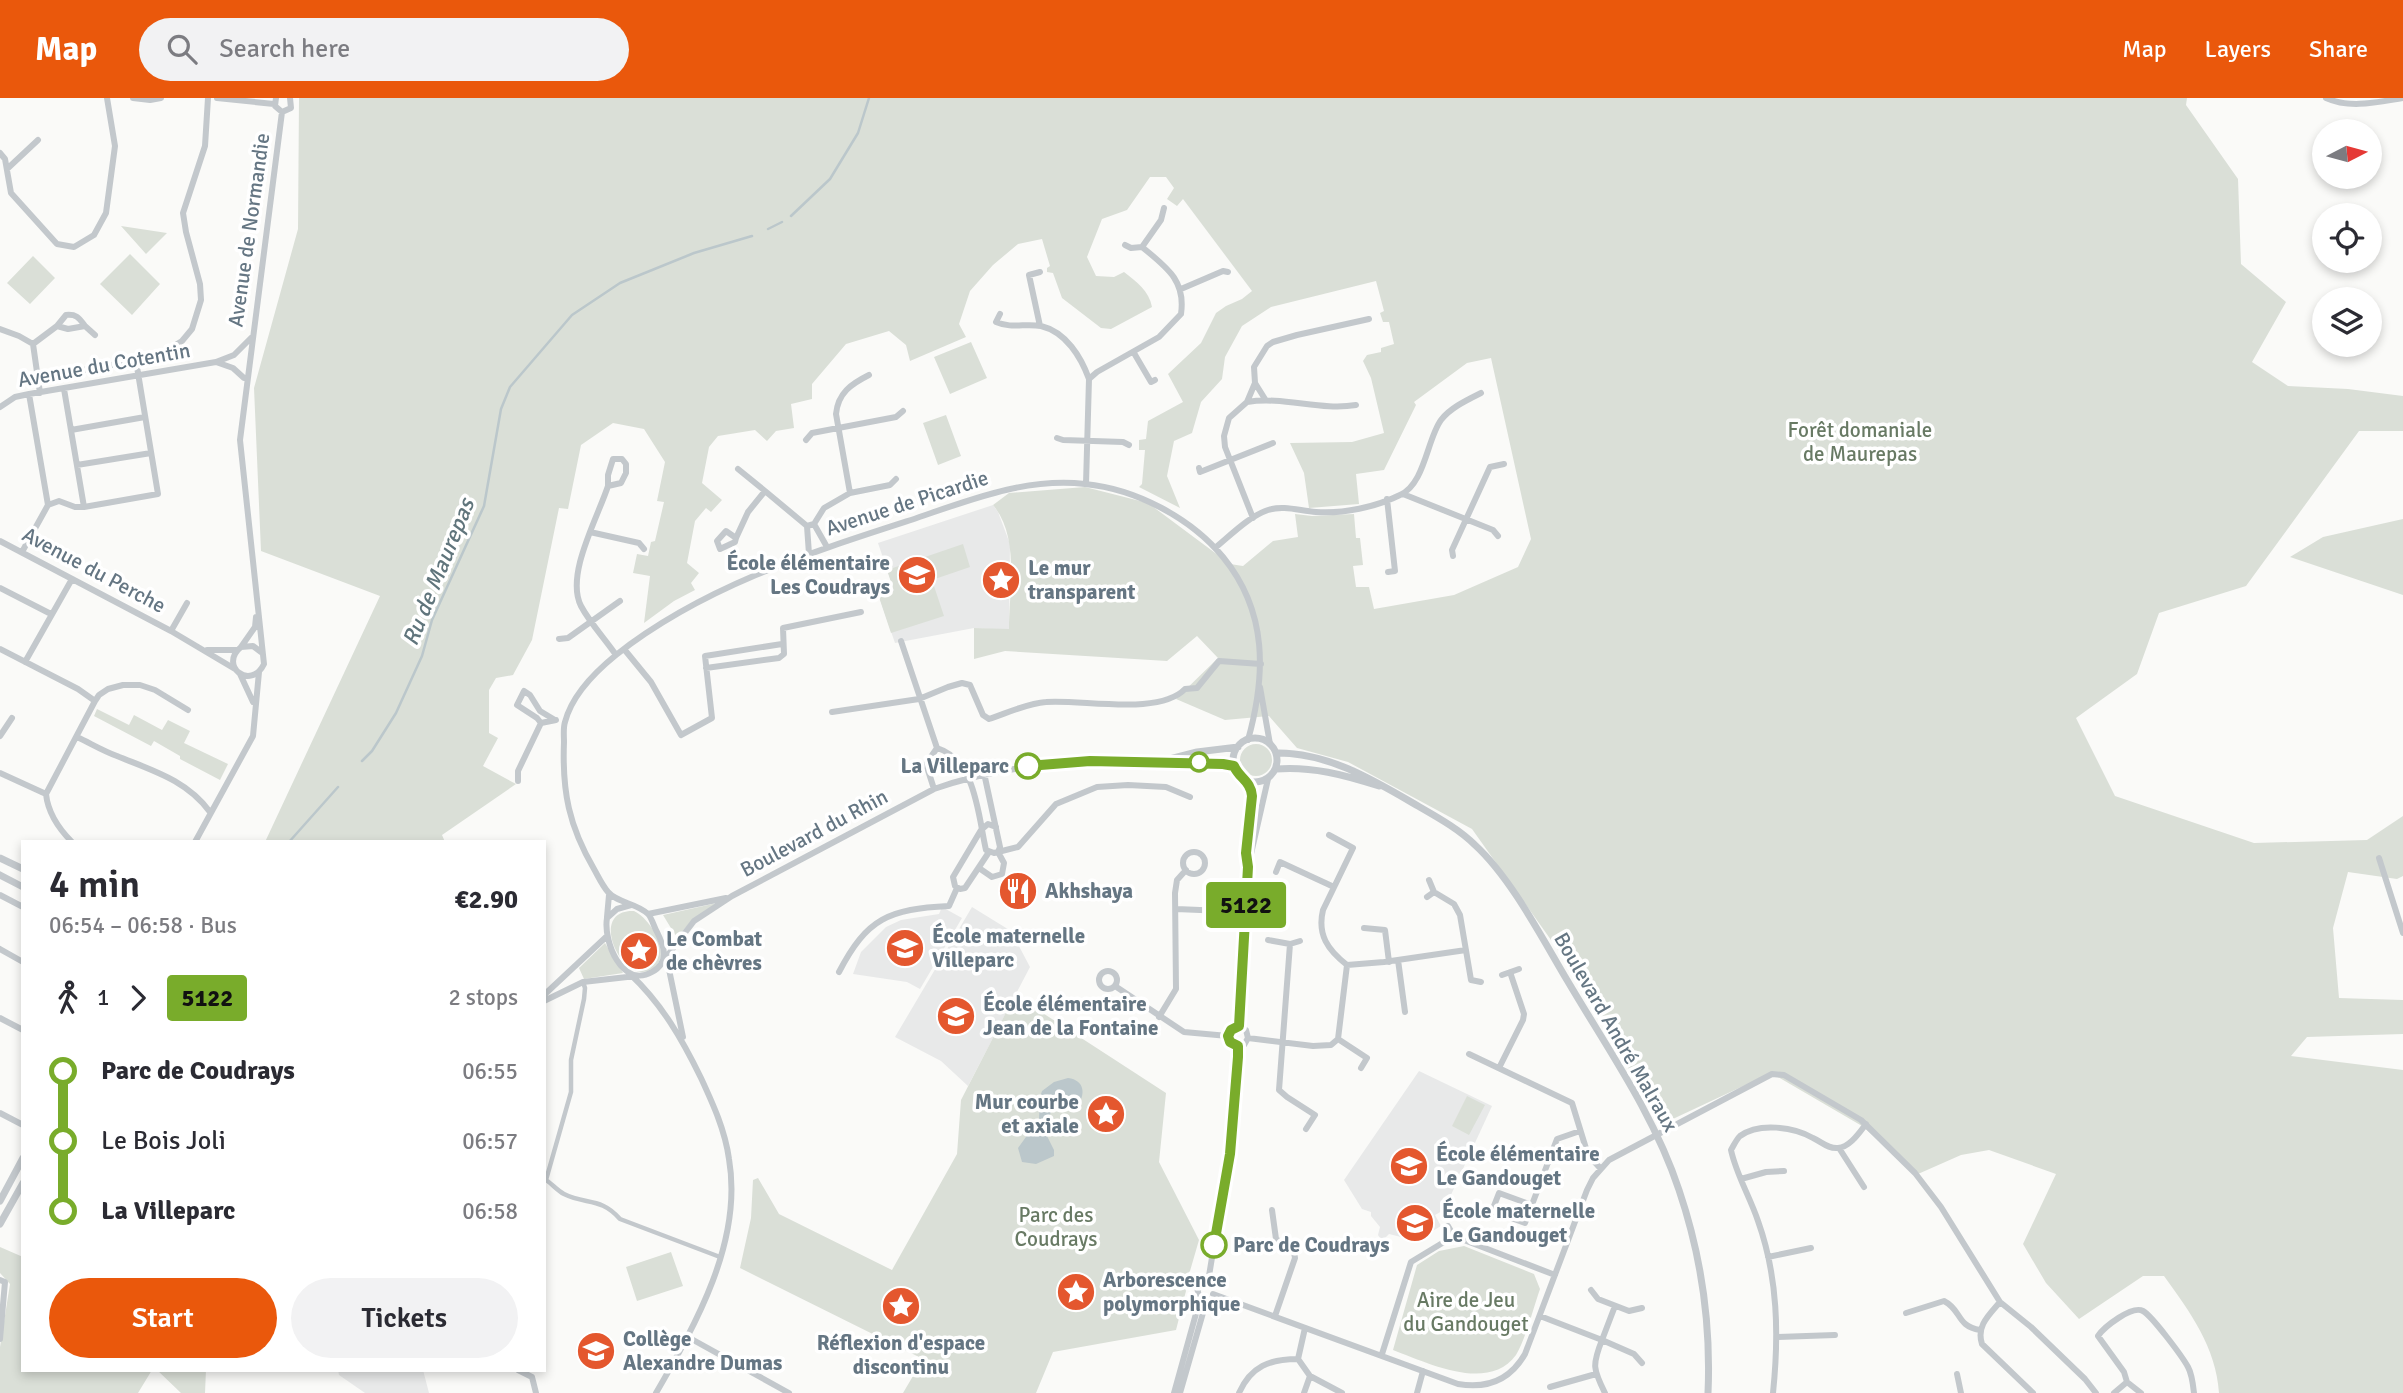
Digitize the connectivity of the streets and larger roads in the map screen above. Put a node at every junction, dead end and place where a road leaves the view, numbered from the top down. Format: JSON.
{"nodes":[{"id":1,"x":107,"y":98,"type":"edge"},
{"id":2,"x":133,"y":98,"type":"edge"},
{"id":3,"x":161,"y":98,"type":"edge"},
{"id":4,"x":208,"y":98,"type":"edge"},
{"id":5,"x":217,"y":98,"type":"edge"},
{"id":6,"x":290,"y":98,"type":"edge"},
{"id":7,"x":2326,"y":98,"type":"edge"},
{"id":8,"x":2403,"y":98,"type":"edge"},
{"id":9,"x":275,"y":101,"type":"edge"},
{"id":10,"x":282,"y":112,"type":"junction"},
{"id":11,"x":38,"y":140,"type":"dead end"},
{"id":12,"x":0,"y":153,"type":"edge"},
{"id":13,"x":7,"y":169,"type":"junction"},
{"id":14,"x":1164,"y":208,"type":"dead end"},
{"id":15,"x":1125,"y":245,"type":"dead end"},
{"id":16,"x":1142,"y":247,"type":"junction"},
{"id":17,"x":1040,"y":272,"type":"dead end"},
{"id":18,"x":1228,"y":272,"type":"dead end"},
{"id":19,"x":1181,"y":289,"type":"junction"},
{"id":20,"x":1000,"y":314,"type":"dead end"},
{"id":21,"x":1369,"y":319,"type":"dead end"},
{"id":22,"x":57,"y":326,"type":"junction"},
{"id":23,"x":85,"y":326,"type":"junction"},
{"id":24,"x":1040,"y":326,"type":"junction"},
{"id":25,"x":0,"y":330,"type":"edge"},
{"id":26,"x":95,"y":335,"type":"dead end"},
{"id":27,"x":252,"y":337,"type":"junction"},
{"id":28,"x":33,"y":344,"type":"junction"},
{"id":29,"x":243,"y":346,"type":"junction"},
{"id":30,"x":250,"y":352,"type":"junction"},
{"id":31,"x":1133,"y":353,"type":"junction"},
{"id":32,"x":136,"y":361,"type":"junction"},
{"id":33,"x":216,"y":362,"type":"junction"},
{"id":34,"x":869,"y":375,"type":"dead end"},
{"id":35,"x":138,"y":376,"type":"junction"},
{"id":36,"x":247,"y":378,"type":"junction"},
{"id":37,"x":39,"y":379,"type":"junction"},
{"id":38,"x":1089,"y":379,"type":"junction"},
{"id":39,"x":1155,"y":380,"type":"dead end"},
{"id":40,"x":1255,"y":383,"type":"junction"},
{"id":41,"x":64,"y":389,"type":"junction"},
{"id":42,"x":40,"y":393,"type":"junction"},
{"id":43,"x":1481,"y":393,"type":"dead end"},
{"id":44,"x":29,"y":394,"type":"junction"},
{"id":45,"x":1265,"y":399,"type":"junction"},
{"id":46,"x":1247,"y":402,"type":"junction"},
{"id":47,"x":1356,"y":405,"type":"dead end"},
{"id":48,"x":0,"y":407,"type":"edge"},
{"id":49,"x":903,"y":411,"type":"dead end"},
{"id":50,"x":145,"y":417,"type":"junction"},
{"id":51,"x":838,"y":427,"type":"junction"},
{"id":52,"x":71,"y":430,"type":"junction"},
{"id":53,"x":1057,"y":438,"type":"dead end"},
{"id":54,"x":806,"y":440,"type":"dead end"},
{"id":55,"x":1087,"y":441,"type":"junction"},
{"id":56,"x":1273,"y":443,"type":"dead end"},
{"id":57,"x":1129,"y":446,"type":"dead end"},
{"id":58,"x":151,"y":453,"type":"junction"},
{"id":59,"x":1230,"y":460,"type":"junction"},
{"id":60,"x":1503,"y":464,"type":"dead end"},
{"id":61,"x":77,"y":465,"type":"junction"},
{"id":62,"x":738,"y":468,"type":"dead end"},
{"id":63,"x":1199,"y":468,"type":"dead end"},
{"id":64,"x":896,"y":479,"type":"dead end"},
{"id":65,"x":1086,"y":484,"type":"junction"},
{"id":66,"x":608,"y":486,"type":"dead end"},
{"id":67,"x":765,"y":491,"type":"junction"},
{"id":68,"x":850,"y":493,"type":"junction"},
{"id":69,"x":1403,"y":494,"type":"junction"},
{"id":70,"x":1387,"y":499,"type":"junction"},
{"id":71,"x":48,"y":505,"type":"junction"},
{"id":72,"x":84,"y":507,"type":"junction"},
{"id":73,"x":1253,"y":518,"type":"junction"},
{"id":74,"x":1465,"y":519,"type":"junction"},
{"id":75,"x":811,"y":525,"type":"junction"},
{"id":76,"x":590,"y":532,"type":"junction"},
{"id":77,"x":1498,"y":536,"type":"dead end"},
{"id":78,"x":736,"y":538,"type":"dead end"},
{"id":79,"x":0,"y":541,"type":"edge"},
{"id":80,"x":827,"y":547,"type":"junction"},
{"id":81,"x":1215,"y":548,"type":"junction"},
{"id":82,"x":644,"y":549,"type":"dead end"},
{"id":83,"x":22,"y":552,"type":"junction"},
{"id":84,"x":809,"y":554,"type":"junction"},
{"id":85,"x":1453,"y":556,"type":"dead end"},
{"id":86,"x":1388,"y":572,"type":"dead end"},
{"id":87,"x":72,"y":579,"type":"junction"},
{"id":88,"x":0,"y":588,"type":"edge"},
{"id":89,"x":256,"y":594,"type":"junction"},
{"id":90,"x":620,"y":601,"type":"dead end"},
{"id":91,"x":187,"y":603,"type":"dead end"},
{"id":92,"x":861,"y":612,"type":"dead end"},
{"id":93,"x":51,"y":614,"type":"junction"},
{"id":94,"x":592,"y":621,"type":"junction"},
{"id":95,"x":172,"y":631,"type":"junction"},
{"id":96,"x":559,"y":639,"type":"dead end"},
{"id":97,"x":901,"y":641,"type":"dead end"},
{"id":98,"x":782,"y":644,"type":"junction"},
{"id":99,"x":239,"y":648,"type":"junction"},
{"id":100,"x":0,"y":649,"type":"edge"},
{"id":101,"x":624,"y":649,"type":"junction"},
{"id":102,"x":205,"y":650,"type":"junction"},
{"id":103,"x":261,"y":652,"type":"junction"},
{"id":104,"x":616,"y":655,"type":"junction"},
{"id":105,"x":25,"y":662,"type":"junction"},
{"id":106,"x":1261,"y":664,"type":"junction"},
{"id":107,"x":706,"y":668,"type":"junction"},
{"id":108,"x":237,"y":671,"type":"junction"},
{"id":109,"x":259,"y":672,"type":"junction"},
{"id":110,"x":1260,"y":680,"type":"junction"},
{"id":111,"x":919,"y":699,"type":"junction"},
{"id":112,"x":95,"y":701,"type":"junction"},
{"id":113,"x":188,"y":710,"type":"dead end"},
{"id":114,"x":832,"y":712,"type":"dead end"},
{"id":115,"x":255,"y":715,"type":"junction"},
{"id":116,"x":12,"y":718,"type":"dead end"},
{"id":117,"x":555,"y":720,"type":"junction"},
{"id":118,"x":565,"y":722,"type":"junction"},
{"id":119,"x":541,"y":723,"type":"junction"},
{"id":120,"x":0,"y":736,"type":"edge"},
{"id":121,"x":77,"y":737,"type":"junction"},
{"id":122,"x":1248,"y":740,"type":"junction"},
{"id":123,"x":1270,"y":744,"type":"junction"},
{"id":124,"x":1238,"y":747,"type":"junction"},
{"id":125,"x":937,"y":748,"type":"junction"},
{"id":126,"x":1276,"y":753,"type":"junction"},
{"id":127,"x":1158,"y":762,"type":"junction"},
{"id":128,"x":1234,"y":766,"type":"junction"},
{"id":129,"x":1276,"y":769,"type":"junction"},
{"id":130,"x":984,"y":773,"type":"junction"},
{"id":131,"x":0,"y":774,"type":"edge"},
{"id":132,"x":969,"y":777,"type":"junction"},
{"id":133,"x":1268,"y":779,"type":"junction"},
{"id":134,"x":519,"y":781,"type":"dead end"},
{"id":135,"x":1247,"y":781,"type":"junction"},
{"id":136,"x":1387,"y":788,"type":"junction"},
{"id":137,"x":934,"y":789,"type":"junction"},
{"id":138,"x":46,"y":794,"type":"junction"},
{"id":139,"x":1190,"y":797,"type":"dead end"},
{"id":140,"x":210,"y":812,"type":"junction"},
{"id":141,"x":996,"y":827,"type":"junction"},
{"id":142,"x":981,"y":830,"type":"junction"},
{"id":143,"x":1329,"y":835,"type":"dead end"},
{"id":144,"x":70,"y":840,"type":"edge"},
{"id":145,"x":196,"y":840,"type":"edge"},
{"id":146,"x":989,"y":852,"type":"junction"},
{"id":147,"x":998,"y":852,"type":"junction"},
{"id":148,"x":0,"y":858,"type":"edge"},
{"id":149,"x":2379,"y":858,"type":"dead end"},
{"id":150,"x":1248,"y":867,"type":"junction"},
{"id":151,"x":21,"y":868,"type":"edge"},
{"id":152,"x":979,"y":868,"type":"junction"},
{"id":153,"x":1186,"y":870,"type":"dead end"},
{"id":154,"x":1276,"y":872,"type":"dead end"},
{"id":155,"x":0,"y":875,"type":"edge"},
{"id":156,"x":1429,"y":880,"type":"dead end"},
{"id":157,"x":21,"y":886,"type":"edge"},
{"id":158,"x":1334,"y":887,"type":"junction"},
{"id":159,"x":957,"y":888,"type":"junction"},
{"id":160,"x":1434,"y":892,"type":"junction"},
{"id":161,"x":0,"y":895,"type":"edge"},
{"id":162,"x":609,"y":895,"type":"junction"},
{"id":163,"x":732,"y":897,"type":"junction"},
{"id":164,"x":1427,"y":897,"type":"dead end"},
{"id":165,"x":631,"y":905,"type":"junction"},
{"id":166,"x":21,"y":906,"type":"edge"},
{"id":167,"x":1176,"y":909,"type":"junction"},
{"id":168,"x":1224,"y":911,"type":"dead end"},
{"id":169,"x":648,"y":915,"type":"junction"},
{"id":170,"x":607,"y":918,"type":"junction"},
{"id":171,"x":1364,"y":928,"type":"dead end"},
{"id":172,"x":2403,"y":933,"type":"edge"},
{"id":173,"x":607,"y":937,"type":"junction"},
{"id":174,"x":1268,"y":940,"type":"dead end"},
{"id":175,"x":1300,"y":941,"type":"dead end"},
{"id":176,"x":1290,"y":944,"type":"junction"},
{"id":177,"x":0,"y":950,"type":"edge"},
{"id":178,"x":1466,"y":950,"type":"junction"},
{"id":179,"x":665,"y":956,"type":"junction"},
{"id":180,"x":1398,"y":960,"type":"junction"},
{"id":181,"x":21,"y":961,"type":"edge"},
{"id":182,"x":1389,"y":962,"type":"junction"},
{"id":183,"x":1347,"y":965,"type":"junction"},
{"id":184,"x":1519,"y":969,"type":"dead end"},
{"id":185,"x":839,"y":972,"type":"dead end"},
{"id":186,"x":633,"y":975,"type":"junction"},
{"id":187,"x":583,"y":982,"type":"junction"},
{"id":188,"x":1481,"y":982,"type":"dead end"},
{"id":189,"x":1115,"y":986,"type":"dead end"},
{"id":190,"x":546,"y":993,"type":"edge"},
{"id":191,"x":546,"y":1000,"type":"edge"},
{"id":192,"x":1405,"y":1012,"type":"dead end"},
{"id":193,"x":1159,"y":1017,"type":"junction"},
{"id":194,"x":0,"y":1018,"type":"edge"},
{"id":195,"x":1239,"y":1026,"type":"junction"},
{"id":196,"x":21,"y":1029,"type":"edge"},
{"id":197,"x":1228,"y":1036,"type":"junction"},
{"id":198,"x":1248,"y":1038,"type":"junction"},
{"id":199,"x":1338,"y":1039,"type":"junction"},
{"id":200,"x":684,"y":1042,"type":"junction"},
{"id":201,"x":1282,"y":1042,"type":"junction"},
{"id":202,"x":1238,"y":1046,"type":"junction"},
{"id":203,"x":1469,"y":1054,"type":"dead end"},
{"id":204,"x":1362,"y":1068,"type":"dead end"},
{"id":205,"x":1499,"y":1068,"type":"junction"},
{"id":206,"x":0,"y":1113,"type":"edge"},
{"id":207,"x":21,"y":1124,"type":"edge"},
{"id":208,"x":1866,"y":1124,"type":"junction"},
{"id":209,"x":1306,"y":1129,"type":"dead end"},
{"id":210,"x":1580,"y":1131,"type":"junction"},
{"id":211,"x":1656,"y":1135,"type":"junction"},
{"id":212,"x":1839,"y":1148,"type":"junction"},
{"id":213,"x":21,"y":1162,"type":"edge"},
{"id":214,"x":1600,"y":1168,"type":"junction"},
{"id":215,"x":1784,"y":1171,"type":"dead end"},
{"id":216,"x":1741,"y":1179,"type":"junction"},
{"id":217,"x":1864,"y":1186,"type":"dead end"},
{"id":218,"x":21,"y":1187,"type":"edge"},
{"id":219,"x":0,"y":1201,"type":"edge"},
{"id":220,"x":1532,"y":1205,"type":"junction"},
{"id":221,"x":1272,"y":1210,"type":"dead end"},
{"id":222,"x":0,"y":1224,"type":"edge"},
{"id":223,"x":1464,"y":1240,"type":"junction"},
{"id":224,"x":1444,"y":1242,"type":"junction"},
{"id":225,"x":1811,"y":1248,"type":"dead end"},
{"id":226,"x":720,"y":1257,"type":"junction"},
{"id":227,"x":1768,"y":1257,"type":"junction"},
{"id":228,"x":1555,"y":1275,"type":"junction"},
{"id":229,"x":0,"y":1280,"type":"edge"},
{"id":230,"x":1208,"y":1282,"type":"junction"},
{"id":231,"x":1591,"y":1290,"type":"dead end"},
{"id":232,"x":1213,"y":1294,"type":"junction"},
{"id":233,"x":1199,"y":1297,"type":"junction"},
{"id":234,"x":1207,"y":1299,"type":"junction"},
{"id":235,"x":2000,"y":1302,"type":"junction"},
{"id":236,"x":1615,"y":1306,"type":"junction"},
{"id":237,"x":1642,"y":1308,"type":"dead end"},
{"id":238,"x":1906,"y":1313,"type":"dead end"},
{"id":239,"x":1275,"y":1316,"type":"junction"},
{"id":240,"x":1539,"y":1316,"type":"junction"},
{"id":241,"x":1305,"y":1328,"type":"junction"},
{"id":242,"x":1980,"y":1330,"type":"junction"},
{"id":243,"x":1835,"y":1335,"type":"dead end"},
{"id":244,"x":686,"y":1336,"type":"junction"},
{"id":245,"x":1777,"y":1337,"type":"junction"},
{"id":246,"x":0,"y":1339,"type":"edge"},
{"id":247,"x":1602,"y":1340,"type":"junction"},
{"id":248,"x":1382,"y":1354,"type":"junction"},
{"id":249,"x":1298,"y":1359,"type":"junction"},
{"id":250,"x":1642,"y":1363,"type":"dead end"},
{"id":251,"x":1423,"y":1371,"type":"junction"},
{"id":252,"x":522,"y":1372,"type":"edge"},
{"id":253,"x":1596,"y":1374,"type":"junction"},
{"id":254,"x":1957,"y":1374,"type":"dead end"},
{"id":255,"x":1310,"y":1376,"type":"junction"},
{"id":256,"x":2127,"y":1382,"type":"junction"},
{"id":257,"x":1550,"y":1387,"type":"dead end"},
{"id":258,"x":775,"y":1390,"type":"edge"},
{"id":259,"x":536,"y":1393,"type":"edge"},
{"id":260,"x":656,"y":1393,"type":"edge"},
{"id":261,"x":789,"y":1393,"type":"edge"},
{"id":262,"x":1174,"y":1393,"type":"edge"},
{"id":263,"x":1180,"y":1393,"type":"edge"},
{"id":264,"x":1239,"y":1393,"type":"edge"},
{"id":265,"x":1304,"y":1393,"type":"edge"},
{"id":266,"x":1342,"y":1393,"type":"edge"},
{"id":267,"x":1417,"y":1393,"type":"edge"},
{"id":268,"x":1605,"y":1393,"type":"edge"},
{"id":269,"x":1707,"y":1393,"type":"edge"},
{"id":270,"x":1773,"y":1393,"type":"edge"},
{"id":271,"x":1961,"y":1393,"type":"edge"},
{"id":272,"x":2033,"y":1393,"type":"edge"},
{"id":273,"x":2096,"y":1393,"type":"edge"},
{"id":274,"x":2114,"y":1393,"type":"edge"},
{"id":275,"x":2141,"y":1393,"type":"edge"},
{"id":276,"x":2194,"y":1393,"type":"edge"}],
"edges":[{"from":1,"to":13,"type":"street"},
{"from":2,"to":3,"type":"street"},
{"from":4,"to":32,"type":"street"},
{"from":5,"to":9,"type":"street"},
{"from":6,"to":10,"type":"street"},
{"from":7,"to":8,"type":"street"},
{"from":9,"to":10,"type":"street"},
{"from":10,"to":27,"type":"street","name":"Avenue de Normandie"},
{"from":11,"to":13,"type":"street"},
{"from":12,"to":13,"type":"street"},
{"from":14,"to":16,"type":"street"},
{"from":15,"to":16,"type":"street"},
{"from":16,"to":19,"type":"street"},
{"from":17,"to":24,"type":"street"},
{"from":18,"to":19,"type":"street"},
{"from":19,"to":31,"type":"street"},
{"from":20,"to":24,"type":"street"},
{"from":21,"to":40,"type":"street"},
{"from":22,"to":23,"type":"street"},
{"from":22,"to":23,"type":"street"},
{"from":22,"to":28,"type":"street"},
{"from":23,"to":26,"type":"street"},
{"from":24,"to":38,"type":"street"},
{"from":25,"to":28,"type":"street"},
{"from":27,"to":29,"type":"street","name":"Avenue du Cotentin"},
{"from":27,"to":30,"type":"street","name":"Avenue de Normandie"},
{"from":28,"to":37,"type":"street"},
{"from":29,"to":30,"type":"street","name":"Avenue de Normandie"},
{"from":29,"to":33,"type":"street","name":"Avenue du Cotentin"},
{"from":30,"to":36,"type":"street","name":"Avenue de Normandie"},
{"from":31,"to":38,"type":"street"},
{"from":31,"to":39,"type":"street"},
{"from":32,"to":35,"type":"street"},
{"from":32,"to":37,"type":"street"},
{"from":33,"to":35,"type":"street","name":"Avenue du Cotentin"},
{"from":33,"to":36,"type":"street","name":"Avenue du Cotentin"},
{"from":34,"to":51,"type":"street"},
{"from":35,"to":41,"type":"street","name":"Avenue du Cotentin"},
{"from":35,"to":50,"type":"street"},
{"from":36,"to":89,"type":"street","name":"Avenue de Normandie"},
{"from":37,"to":42,"type":"street"},
{"from":38,"to":55,"type":"street"},
{"from":40,"to":45,"type":"street"},
{"from":40,"to":46,"type":"street"},
{"from":41,"to":42,"type":"street","name":"Avenue du Cotentin"},
{"from":41,"to":52,"type":"street"},
{"from":42,"to":44,"type":"street","name":"Avenue du Cotentin"},
{"from":43,"to":69,"type":"street"},
{"from":44,"to":48,"type":"street","name":"Avenue du Cotentin"},
{"from":44,"to":71,"type":"street"},
{"from":45,"to":46,"type":"street"},
{"from":45,"to":47,"type":"street"},
{"from":46,"to":59,"type":"street"},
{"from":49,"to":51,"type":"street"},
{"from":50,"to":52,"type":"street"},
{"from":50,"to":58,"type":"street"},
{"from":51,"to":54,"type":"street"},
{"from":51,"to":68,"type":"street"},
{"from":52,"to":61,"type":"street"},
{"from":53,"to":55,"type":"street"},
{"from":55,"to":57,"type":"street"},
{"from":55,"to":65,"type":"street"},
{"from":56,"to":59,"type":"street"},
{"from":58,"to":61,"type":"street"},
{"from":58,"to":72,"type":"street"},
{"from":59,"to":63,"type":"street"},
{"from":59,"to":73,"type":"street"},
{"from":60,"to":74,"type":"street"},
{"from":61,"to":72,"type":"street"},
{"from":62,"to":67,"type":"street"},
{"from":64,"to":68,"type":"street"},
{"from":65,"to":80,"type":"street","name":"Avenue de Picardie"},
{"from":65,"to":81,"type":"street","name":"Avenue de Picardie"},
{"from":66,"to":76,"type":"street"},
{"from":67,"to":75,"type":"street"},
{"from":67,"to":78,"type":"street"},
{"from":68,"to":75,"type":"street"},
{"from":69,"to":70,"type":"street"},
{"from":69,"to":74,"type":"street"},
{"from":70,"to":73,"type":"street"},
{"from":70,"to":86,"type":"street"},
{"from":71,"to":72,"type":"street"},
{"from":71,"to":83,"type":"street"},
{"from":73,"to":81,"type":"street"},
{"from":74,"to":77,"type":"street"},
{"from":74,"to":85,"type":"street"},
{"from":75,"to":80,"type":"street"},
{"from":75,"to":84,"type":"street"},
{"from":76,"to":82,"type":"street"},
{"from":76,"to":94,"type":"street"},
{"from":79,"to":83,"type":"street","name":"Avenue du Perche"},
{"from":80,"to":84,"type":"street","name":"Avenue de Picardie"},
{"from":81,"to":106,"type":"street","name":"Avenue de Picardie"},
{"from":83,"to":87,"type":"street","name":"Avenue du Perche"},
{"from":84,"to":101,"type":"street","name":"Avenue de Picardie"},
{"from":87,"to":93,"type":"street"},
{"from":87,"to":95,"type":"street","name":"Avenue du Perche"},
{"from":88,"to":93,"type":"street"},
{"from":89,"to":99,"type":"street","name":"Avenue de Normandie"},
{"from":89,"to":103,"type":"street","name":"Avenue de Normandie"},
{"from":90,"to":94,"type":"street"},
{"from":91,"to":95,"type":"street","name":"Avenue du Perche"},
{"from":92,"to":98,"type":"street"},
{"from":93,"to":105,"type":"street"},
{"from":94,"to":96,"type":"street"},
{"from":94,"to":104,"type":"street"},
{"from":95,"to":102,"type":"street","name":"Avenue du Perche"},
{"from":97,"to":111,"type":"street"},
{"from":98,"to":107,"type":"street"},
{"from":98,"to":107,"type":"street"},
{"from":99,"to":102,"type":"street","name":"Avenue du Perche"},
{"from":99,"to":103,"type":"street"},
{"from":99,"to":108,"type":"street","name":"Avenue de Normandie"},
{"from":100,"to":105,"type":"street"},
{"from":101,"to":104,"type":"street","name":"Avenue de Picardie"},
{"from":101,"to":107,"type":"street"},
{"from":102,"to":108,"type":"street","name":"Avenue du Perche"},
{"from":103,"to":109,"type":"street","name":"Avenue de Normandie"},
{"from":104,"to":118,"type":"street","name":"Avenue de Picardie"},
{"from":105,"to":112,"type":"street"},
{"from":106,"to":110,"type":"street","name":"Avenue de Picardie"},
{"from":106,"to":111,"type":"street"},
{"from":108,"to":109,"type":"street"},
{"from":108,"to":115,"type":"street","name":"Avenue de Normandie"},
{"from":109,"to":115,"type":"street","name":"Avenue de Normandie"},
{"from":110,"to":122,"type":"street","name":"Avenue de Picardie"},
{"from":110,"to":123,"type":"street","name":"Avenue de Picardie"},
{"from":111,"to":114,"type":"street"},
{"from":111,"to":125,"type":"street"},
{"from":112,"to":113,"type":"street"},
{"from":112,"to":121,"type":"street"},
{"from":115,"to":140,"type":"street","name":"Avenue de Normandie"},
{"from":116,"to":120,"type":"street"},
{"from":117,"to":118,"type":"street"},
{"from":117,"to":119,"type":"street"},
{"from":117,"to":119,"type":"street"},
{"from":118,"to":162,"type":"street","name":"Avenue de Picardie"},
{"from":119,"to":134,"type":"street"},
{"from":121,"to":138,"type":"street"},
{"from":121,"to":140,"type":"street"},
{"from":122,"to":123,"type":"street"},
{"from":122,"to":124,"type":"street"},
{"from":123,"to":126,"type":"street"},
{"from":124,"to":127,"type":"street","name":"Boulevard du Rhin"},
{"from":124,"to":128,"type":"street"},
{"from":125,"to":132,"type":"street"},
{"from":125,"to":137,"type":"street"},
{"from":126,"to":129,"type":"street"},
{"from":126,"to":136,"type":"street","name":"Boulevard André Malraux"},
{"from":127,"to":128,"type":"street","name":"Boulevard du Rhin"},
{"from":127,"to":130,"type":"street","name":"Boulevard du Rhin"},
{"from":128,"to":135,"type":"street"},
{"from":129,"to":133,"type":"street"},
{"from":129,"to":136,"type":"street","name":"Boulevard André Malraux"},
{"from":130,"to":132,"type":"street","name":"Boulevard du Rhin"},
{"from":130,"to":141,"type":"street"},
{"from":131,"to":138,"type":"street"},
{"from":132,"to":137,"type":"street","name":"Boulevard du Rhin"},
{"from":132,"to":142,"type":"street"},
{"from":133,"to":135,"type":"street"},
{"from":133,"to":150,"type":"street"},
{"from":135,"to":150,"type":"street"},
{"from":136,"to":211,"type":"street","name":"Boulevard André Malraux"},
{"from":137,"to":163,"type":"street","name":"Boulevard du Rhin"},
{"from":138,"to":144,"type":"street"},
{"from":139,"to":147,"type":"street"},
{"from":140,"to":145,"type":"street","name":"Avenue de Normandie"},
{"from":141,"to":142,"type":"street"},
{"from":141,"to":147,"type":"street"},
{"from":142,"to":146,"type":"street"},
{"from":142,"to":159,"type":"street"},
{"from":143,"to":158,"type":"street"},
{"from":146,"to":147,"type":"street"},
{"from":146,"to":152,"type":"street"},
{"from":147,"to":152,"type":"street"},
{"from":148,"to":151,"type":"street"},
{"from":149,"to":172,"type":"street"},
{"from":150,"to":195,"type":"street"},
{"from":152,"to":159,"type":"street"},
{"from":153,"to":167,"type":"street"},
{"from":154,"to":158,"type":"street"},
{"from":155,"to":157,"type":"street"},
{"from":156,"to":160,"type":"street"},
{"from":158,"to":183,"type":"street"},
{"from":159,"to":185,"type":"street"},
{"from":160,"to":164,"type":"street"},
{"from":160,"to":178,"type":"street"},
{"from":161,"to":166,"type":"street"},
{"from":162,"to":165,"type":"street"},
{"from":162,"to":170,"type":"street"},
{"from":163,"to":169,"type":"street","name":"Boulevard du Rhin"},
{"from":163,"to":179,"type":"street","name":"Boulevard du Rhin"},
{"from":165,"to":169,"type":"street"},
{"from":165,"to":170,"type":"street"},
{"from":167,"to":168,"type":"street"},
{"from":167,"to":193,"type":"street"},
{"from":169,"to":179,"type":"street"},
{"from":170,"to":173,"type":"street"},
{"from":171,"to":182,"type":"street"},
{"from":173,"to":186,"type":"street"},
{"from":173,"to":190,"type":"street"},
{"from":174,"to":176,"type":"street"},
{"from":175,"to":176,"type":"street"},
{"from":176,"to":201,"type":"street"},
{"from":177,"to":181,"type":"street"},
{"from":178,"to":180,"type":"street"},
{"from":178,"to":188,"type":"street"},
{"from":179,"to":186,"type":"street"},
{"from":179,"to":200,"type":"street"},
{"from":180,"to":182,"type":"street"},
{"from":180,"to":192,"type":"street"},
{"from":182,"to":183,"type":"street"},
{"from":183,"to":199,"type":"street"},
{"from":184,"to":205,"type":"street"},
{"from":186,"to":187,"type":"street"},
{"from":186,"to":200,"type":"street"},
{"from":187,"to":191,"type":"street"},
{"from":187,"to":226,"type":"street"},
{"from":189,"to":193,"type":"street"},
{"from":193,"to":197,"type":"street"},
{"from":194,"to":196,"type":"street"},
{"from":195,"to":197,"type":"street"},
{"from":195,"to":198,"type":"street"},
{"from":197,"to":202,"type":"street"},
{"from":198,"to":201,"type":"street"},
{"from":198,"to":202,"type":"street"},
{"from":199,"to":201,"type":"street"},
{"from":199,"to":204,"type":"street"},
{"from":200,"to":226,"type":"street"},
{"from":201,"to":209,"type":"street"},
{"from":202,"to":230,"type":"street"},
{"from":203,"to":205,"type":"street"},
{"from":205,"to":210,"type":"street"},
{"from":206,"to":207,"type":"street"},
{"from":208,"to":211,"type":"street"},
{"from":208,"to":212,"type":"street"},
{"from":208,"to":235,"type":"street"},
{"from":210,"to":214,"type":"street"},
{"from":210,"to":220,"type":"street"},
{"from":211,"to":214,"type":"street"},
{"from":211,"to":269,"type":"street","name":"Boulevard André Malraux"},
{"from":212,"to":216,"type":"street"},
{"from":212,"to":217,"type":"street"},
{"from":213,"to":219,"type":"street"},
{"from":214,"to":228,"type":"street"},
{"from":215,"to":216,"type":"street"},
{"from":216,"to":227,"type":"street"},
{"from":218,"to":222,"type":"street"},
{"from":220,"to":220,"type":"street"},
{"from":221,"to":239,"type":"street"},
{"from":223,"to":224,"type":"street"},
{"from":223,"to":224,"type":"street"},
{"from":223,"to":228,"type":"street"},
{"from":224,"to":248,"type":"street"},
{"from":225,"to":227,"type":"street"},
{"from":226,"to":244,"type":"street"},
{"from":227,"to":245,"type":"street"},
{"from":228,"to":240,"type":"street"},
{"from":229,"to":246,"type":"street"},
{"from":230,"to":232,"type":"street"},
{"from":230,"to":233,"type":"street"},
{"from":231,"to":236,"type":"street"},
{"from":232,"to":234,"type":"street"},
{"from":232,"to":239,"type":"street"},
{"from":233,"to":234,"type":"street"},
{"from":233,"to":262,"type":"street"},
{"from":234,"to":263,"type":"street"},
{"from":235,"to":242,"type":"street"},
{"from":235,"to":273,"type":"street"},
{"from":236,"to":237,"type":"street"},
{"from":236,"to":247,"type":"street"},
{"from":238,"to":242,"type":"street"},
{"from":239,"to":241,"type":"street"},
{"from":240,"to":247,"type":"street"},
{"from":240,"to":251,"type":"street"},
{"from":241,"to":248,"type":"street"},
{"from":241,"to":249,"type":"street"},
{"from":242,"to":272,"type":"street"},
{"from":243,"to":245,"type":"street"},
{"from":244,"to":258,"type":"street"},
{"from":244,"to":260,"type":"street"},
{"from":245,"to":270,"type":"street"},
{"from":247,"to":250,"type":"street"},
{"from":247,"to":253,"type":"street"},
{"from":248,"to":251,"type":"street"},
{"from":249,"to":255,"type":"street"},
{"from":249,"to":264,"type":"street"},
{"from":251,"to":267,"type":"street"},
{"from":252,"to":259,"type":"street"},
{"from":253,"to":257,"type":"street"},
{"from":253,"to":268,"type":"street"},
{"from":254,"to":271,"type":"street"},
{"from":255,"to":265,"type":"street"},
{"from":255,"to":266,"type":"street"},
{"from":256,"to":274,"type":"street"},
{"from":256,"to":275,"type":"street"},
{"from":256,"to":276,"type":"street"},
{"from":258,"to":261,"type":"street"}]}
